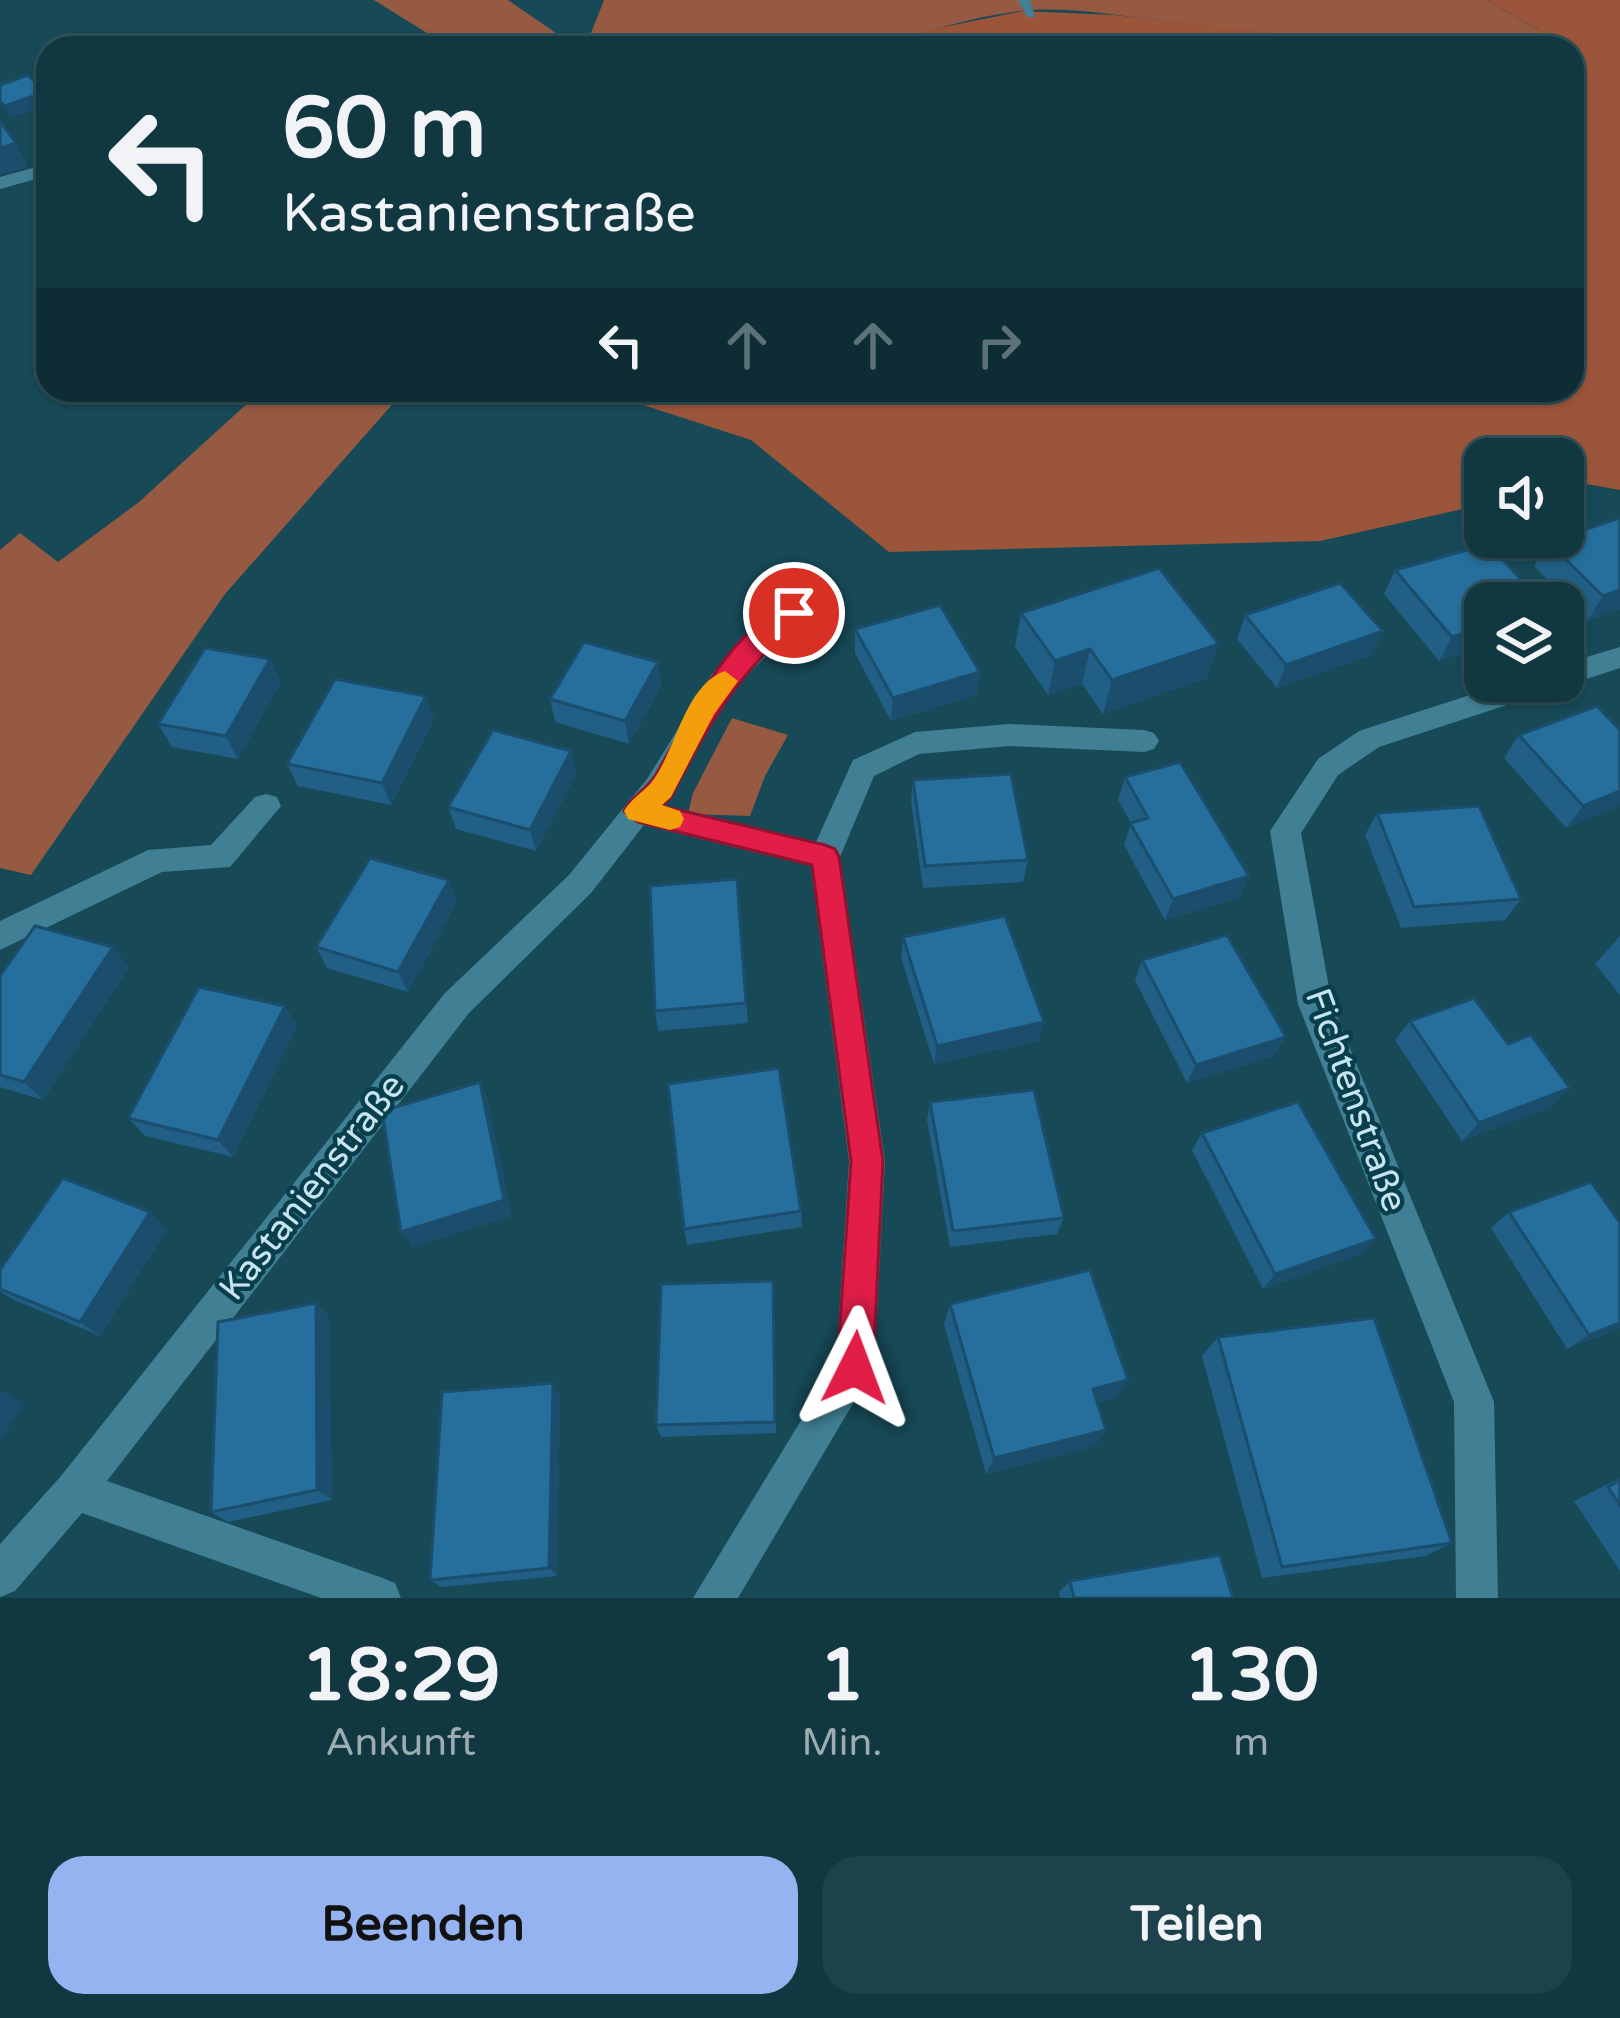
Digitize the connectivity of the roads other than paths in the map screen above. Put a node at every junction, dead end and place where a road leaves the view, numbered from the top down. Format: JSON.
{"nodes":[{"id":1,"x":1024,"y":0,"type":"edge"},
{"id":2,"x":1031,"y":14,"type":"dead end"},
{"id":3,"x":36,"y":173,"type":"edge"},
{"id":4,"x":0,"y":183,"type":"edge"},
{"id":5,"x":794,"y":613,"type":"dead end"},
{"id":6,"x":1620,"y":657,"type":"edge"},
{"id":7,"x":1584,"y":668,"type":"edge"},
{"id":8,"x":1482,"y":702,"type":"edge"},
{"id":9,"x":1144,"y":741,"type":"dead end"},
{"id":10,"x":266,"y":806,"type":"dead end"},
{"id":11,"x":638,"y":811,"type":"junction"},
{"id":12,"x":825,"y":857,"type":"junction"},
{"id":13,"x":0,"y":936,"type":"edge"},
{"id":14,"x":74,"y":1490,"type":"junction"},
{"id":15,"x":0,"y":1576,"type":"edge"},
{"id":16,"x":380,"y":1598,"type":"edge"},
{"id":17,"x":714,"y":1598,"type":"edge"},
{"id":18,"x":1477,"y":1598,"type":"edge"}],
"edges":[{"from":1,"to":2,"type":"lane"},
{"from":3,"to":4,"type":"street"},
{"from":5,"to":11,"type":"street","name":"Kastanienstraße"},
{"from":6,"to":7,"type":"street"},
{"from":8,"to":18,"type":"street","name":"Fichtenstraße"},
{"from":9,"to":12,"type":"street"},
{"from":10,"to":13,"type":"street"},
{"from":11,"to":12,"type":"street"},
{"from":11,"to":14,"type":"street","name":"Kastanienstraße"},
{"from":12,"to":17,"type":"street"},
{"from":14,"to":15,"type":"street","name":"Kastanienstraße"},
{"from":14,"to":16,"type":"street"}]}
